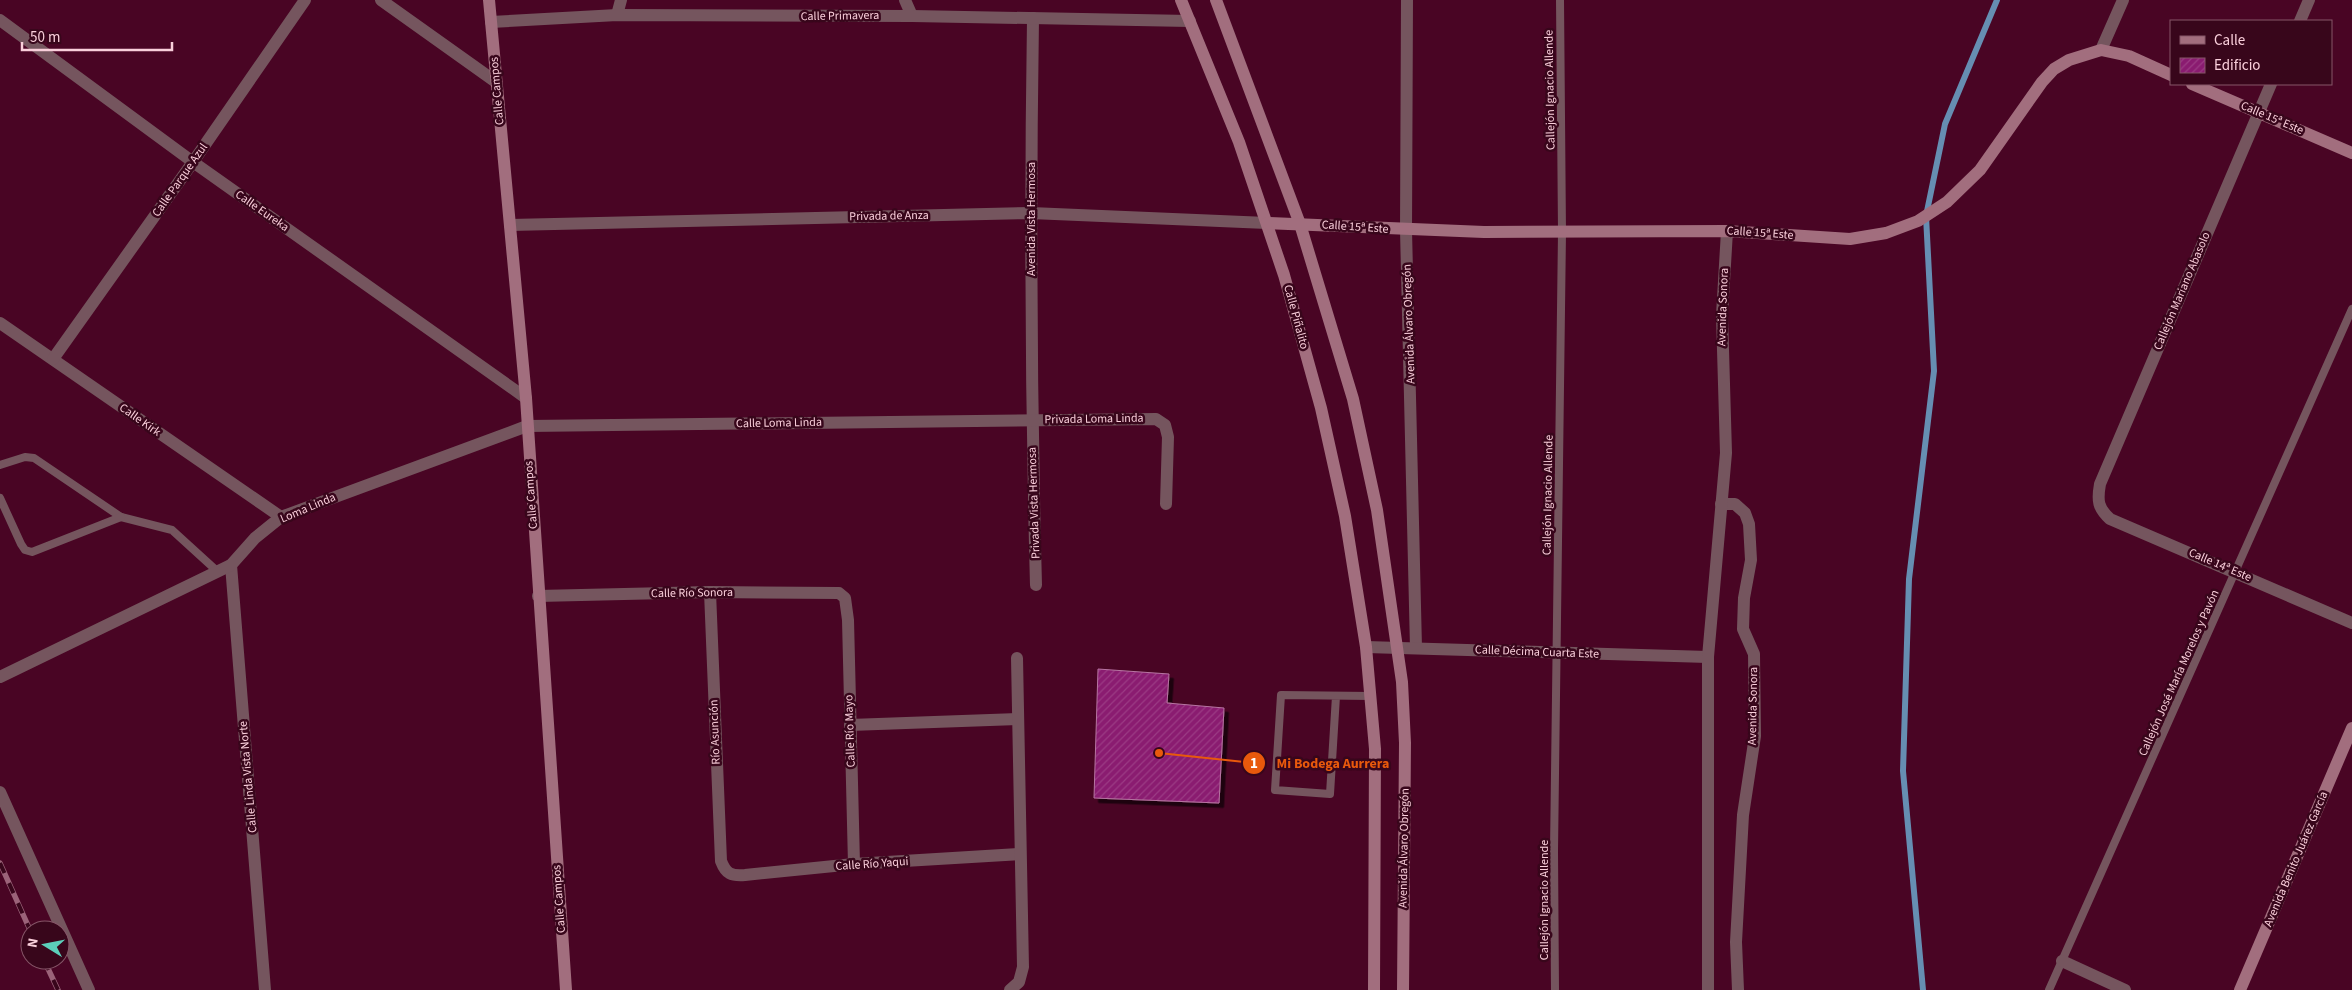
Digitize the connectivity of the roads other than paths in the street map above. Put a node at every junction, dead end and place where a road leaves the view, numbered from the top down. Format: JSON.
{"nodes":[{"id":1,"x":305,"y":0,"type":"edge"},
{"id":2,"x":381,"y":0,"type":"edge"},
{"id":3,"x":489,"y":0,"type":"edge"},
{"id":4,"x":621,"y":0,"type":"edge"},
{"id":5,"x":904,"y":0,"type":"edge"},
{"id":6,"x":1181,"y":0,"type":"edge"},
{"id":7,"x":1216,"y":0,"type":"edge"},
{"id":8,"x":1407,"y":0,"type":"edge"},
{"id":9,"x":1560,"y":0,"type":"edge"},
{"id":10,"x":2123,"y":0,"type":"edge"},
{"id":11,"x":2310,"y":0,"type":"edge"},
{"id":12,"x":616,"y":15,"type":"junction"},
{"id":13,"x":912,"y":16,"type":"junction"},
{"id":14,"x":1034,"y":18,"type":"junction"},
{"id":15,"x":0,"y":20,"type":"edge"},
{"id":16,"x":1190,"y":20,"type":"junction"},
{"id":17,"x":2300,"y":20,"type":"edge"},
{"id":18,"x":491,"y":22,"type":"junction"},
{"id":19,"x":2101,"y":50,"type":"junction"},
{"id":20,"x":2170,"y":75,"type":"edge"},
{"id":21,"x":496,"y":82,"type":"junction"},
{"id":22,"x":2194,"y":85,"type":"edge"},
{"id":23,"x":2272,"y":85,"type":"edge"},
{"id":24,"x":2258,"y":113,"type":"junction"},
{"id":25,"x":2352,"y":153,"type":"edge"},
{"id":26,"x":193,"y":162,"type":"junction"},
{"id":27,"x":1031,"y":213,"type":"junction"},
{"id":28,"x":1268,"y":223,"type":"junction"},
{"id":29,"x":1300,"y":224,"type":"junction"},
{"id":30,"x":510,"y":225,"type":"junction"},
{"id":31,"x":1406,"y":230,"type":"junction"},
{"id":32,"x":1727,"y":230,"type":"junction"},
{"id":33,"x":1562,"y":232,"type":"junction"},
{"id":34,"x":2352,"y":309,"type":"edge"},
{"id":35,"x":0,"y":323,"type":"edge"},
{"id":36,"x":53,"y":358,"type":"junction"},
{"id":37,"x":526,"y":398,"type":"junction"},
{"id":38,"x":1032,"y":420,"type":"junction"},
{"id":39,"x":527,"y":426,"type":"junction"},
{"id":40,"x":0,"y":465,"type":"edge"},
{"id":41,"x":0,"y":498,"type":"edge"},
{"id":42,"x":2097,"y":499,"type":"joint"},
{"id":43,"x":1166,"y":504,"type":"dead end"},
{"id":44,"x":1722,"y":504,"type":"junction"},
{"id":45,"x":121,"y":517,"type":"junction"},
{"id":46,"x":281,"y":517,"type":"junction"},
{"id":47,"x":231,"y":565,"type":"junction"},
{"id":48,"x":217,"y":571,"type":"junction"},
{"id":49,"x":2236,"y":571,"type":"junction"},
{"id":50,"x":1036,"y":585,"type":"dead end"},
{"id":51,"x":710,"y":592,"type":"junction"},
{"id":52,"x":538,"y":596,"type":"junction"},
{"id":53,"x":845,"y":598,"type":"joint"},
{"id":54,"x":2352,"y":622,"type":"edge"},
{"id":55,"x":1366,"y":647,"type":"junction"},
{"id":56,"x":1396,"y":647,"type":"junction"},
{"id":57,"x":1416,"y":648,"type":"junction"},
{"id":58,"x":1558,"y":653,"type":"junction"},
{"id":59,"x":1708,"y":657,"type":"junction"},
{"id":60,"x":1017,"y":658,"type":"dead end"},
{"id":61,"x":0,"y":677,"type":"edge"},
{"id":62,"x":1336,"y":696,"type":"junction"},
{"id":63,"x":1371,"y":696,"type":"junction"},
{"id":64,"x":1018,"y":719,"type":"junction"},
{"id":65,"x":850,"y":725,"type":"junction"},
{"id":66,"x":2352,"y":728,"type":"edge"},
{"id":67,"x":0,"y":792,"type":"edge"},
{"id":68,"x":1020,"y":854,"type":"junction"},
{"id":69,"x":854,"y":864,"type":"junction"},
{"id":70,"x":726,"y":872,"type":"joint"},
{"id":71,"x":2062,"y":961,"type":"junction"},
{"id":72,"x":89,"y":990,"type":"edge"},
{"id":73,"x":265,"y":990,"type":"edge"},
{"id":74,"x":566,"y":990,"type":"edge"},
{"id":75,"x":1010,"y":990,"type":"edge"},
{"id":76,"x":1374,"y":990,"type":"edge"},
{"id":77,"x":1402,"y":990,"type":"edge"},
{"id":78,"x":1555,"y":990,"type":"edge"},
{"id":79,"x":1708,"y":990,"type":"edge"},
{"id":80,"x":1738,"y":990,"type":"edge"},
{"id":81,"x":2049,"y":990,"type":"edge"},
{"id":82,"x":2125,"y":990,"type":"edge"},
{"id":83,"x":2240,"y":990,"type":"edge"}],
"edges":[{"from":1,"to":26,"type":"street","name":"Calle Parque Azul"},
{"from":2,"to":21,"type":"street"},
{"from":3,"to":18,"type":"street","name":"Calle Campos"},
{"from":4,"to":12,"type":"street"},
{"from":5,"to":13,"type":"street"},
{"from":6,"to":16,"type":"street","name":"Calle Piñalito"},
{"from":7,"to":29,"type":"street"},
{"from":8,"to":31,"type":"street","name":"Avenida Álvaro Obregón"},
{"from":9,"to":33,"type":"lane","name":"Callejón Ignacio Allende"},
{"from":10,"to":19,"type":"street"},
{"from":11,"to":17,"type":"street"},
{"from":12,"to":13,"type":"street","name":"Calle Primavera"},
{"from":12,"to":18,"type":"street","name":"Calle Primavera"},
{"from":13,"to":14,"type":"street","name":"Calle Primavera"},
{"from":14,"to":16,"type":"street","name":"Calle Primavera"},
{"from":14,"to":27,"type":"street","name":"Avenida Vista Hermosa"},
{"from":15,"to":26,"type":"street","name":"Calle Eureka"},
{"from":16,"to":28,"type":"street","name":"Calle Piñalito"},
{"from":18,"to":21,"type":"street","name":"Calle Campos"},
{"from":19,"to":20,"type":"street","name":"Calle 15ª Este"},
{"from":19,"to":32,"type":"street","name":"Calle 15ª Este"},
{"from":21,"to":30,"type":"street","name":"Calle Campos"},
{"from":22,"to":24,"type":"street","name":"Calle 15ª Este"},
{"from":23,"to":24,"type":"street","name":"Callejón Mariano Abasolo"},
{"from":24,"to":25,"type":"street","name":"Calle 15ª Este"},
{"from":24,"to":42,"type":"street","name":"Callejón Mariano Abasolo"},
{"from":26,"to":36,"type":"street","name":"Calle Parque Azul"},
{"from":26,"to":37,"type":"street","name":"Calle Eureka"},
{"from":27,"to":28,"type":"street","name":"Privada de Anza"},
{"from":27,"to":30,"type":"street","name":"Privada de Anza"},
{"from":27,"to":38,"type":"street","name":"Avenida Vista Hermosa"},
{"from":28,"to":29,"type":"street","name":"Calle 15ª Este"},
{"from":28,"to":55,"type":"street","name":"Calle Piñalito"},
{"from":29,"to":31,"type":"street","name":"Calle 15ª Este"},
{"from":29,"to":56,"type":"street"},
{"from":30,"to":37,"type":"street","name":"Calle Campos"},
{"from":31,"to":33,"type":"street","name":"Calle 15ª Este"},
{"from":31,"to":57,"type":"street","name":"Avenida Álvaro Obregón"},
{"from":32,"to":33,"type":"street","name":"Calle 15ª Este"},
{"from":32,"to":44,"type":"street","name":"Avenida Sonora"},
{"from":33,"to":58,"type":"lane","name":"Callejón Ignacio Allende"},
{"from":34,"to":49,"type":"lane","name":"Callejón José María Morelos y Pavón"},
{"from":35,"to":36,"type":"street","name":"Calle Kirk"},
{"from":36,"to":46,"type":"street","name":"Calle Kirk"},
{"from":37,"to":39,"type":"street","name":"Calle Campos"},
{"from":38,"to":39,"type":"street","name":"Calle Loma Linda"},
{"from":38,"to":43,"type":"street","name":"Privada Loma Linda"},
{"from":38,"to":50,"type":"street","name":"Privada Vista Hermosa"},
{"from":39,"to":46,"type":"street","name":"Loma Linda"},
{"from":39,"to":52,"type":"street","name":"Calle Campos"},
{"from":40,"to":45,"type":"lane"},
{"from":41,"to":45,"type":"lane"},
{"from":42,"to":49,"type":"street","name":"Calle 14ª Este"},
{"from":44,"to":59,"type":"street","name":"Avenida Sonora"},
{"from":44,"to":80,"type":"street","name":"Avenida Sonora"},
{"from":45,"to":48,"type":"lane"},
{"from":46,"to":47,"type":"street","name":"Loma Linda"},
{"from":47,"to":48,"type":"street","name":"Loma Linda"},
{"from":47,"to":73,"type":"street","name":"Calle Linda Vista Norte"},
{"from":48,"to":61,"type":"street","name":"Loma Linda"},
{"from":49,"to":54,"type":"street","name":"Calle 14ª Este"},
{"from":49,"to":71,"type":"lane","name":"Callejón José María Morelos y Pavón"},
{"from":51,"to":52,"type":"street","name":"Calle Río Sonora"},
{"from":51,"to":53,"type":"street","name":"Calle Río Sonora"},
{"from":51,"to":70,"type":"street","name":"Río Asunción"},
{"from":52,"to":74,"type":"street","name":"Calle Campos"},
{"from":53,"to":65,"type":"street","name":"Calle Río Mayo"},
{"from":55,"to":56,"type":"street","name":"Calle Décima Cuarta Este"},
{"from":55,"to":63,"type":"street"},
{"from":56,"to":57,"type":"street","name":"Calle Décima Cuarta Este"},
{"from":56,"to":77,"type":"street","name":"Avenida Álvaro Obregón"},
{"from":57,"to":58,"type":"street","name":"Calle Décima Cuarta Este"},
{"from":58,"to":59,"type":"street","name":"Calle Décima Cuarta Este"},
{"from":58,"to":78,"type":"lane","name":"Callejón Ignacio Allende"},
{"from":59,"to":79,"type":"street","name":"Avenida Sonora"},
{"from":60,"to":64,"type":"street"},
{"from":62,"to":62,"type":"lane"},
{"from":62,"to":63,"type":"lane"},
{"from":63,"to":76,"type":"street"},
{"from":64,"to":65,"type":"street"},
{"from":64,"to":68,"type":"street"},
{"from":65,"to":69,"type":"street","name":"Calle Río Mayo"},
{"from":66,"to":83,"type":"street","name":"Avenida Benito Juárez García"},
{"from":67,"to":72,"type":"street"},
{"from":68,"to":69,"type":"street","name":"Calle Río Yaqui"},
{"from":68,"to":75,"type":"street"},
{"from":69,"to":70,"type":"street","name":"Calle Río Yaqui"},
{"from":71,"to":81,"type":"lane","name":"Callejón José María Morelos y Pavón"},
{"from":71,"to":82,"type":"street"}]}
